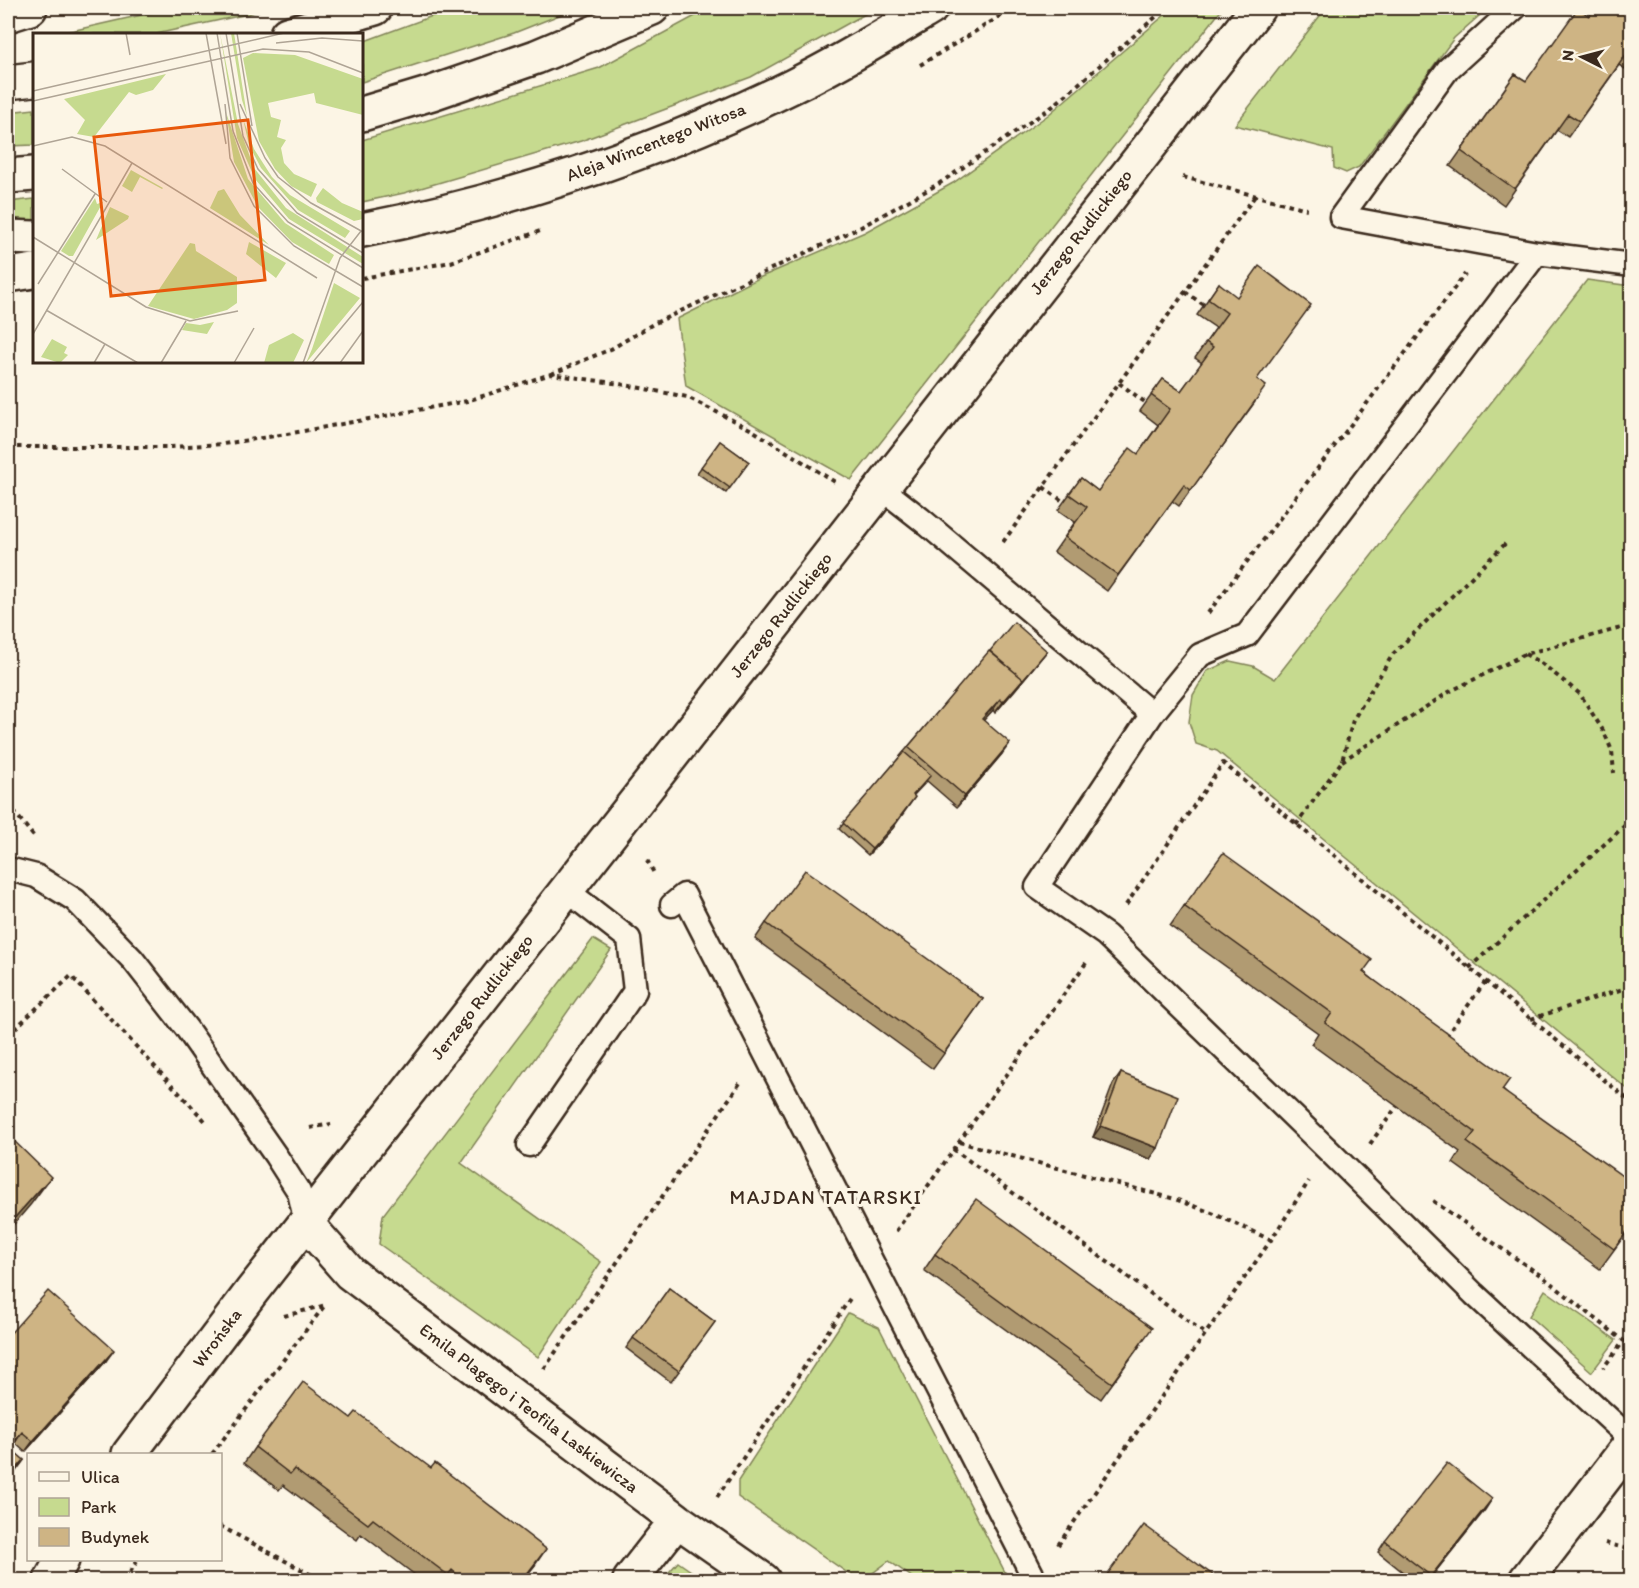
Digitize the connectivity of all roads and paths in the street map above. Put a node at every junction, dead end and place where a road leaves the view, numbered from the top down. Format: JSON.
{"nodes":[{"id":1,"x":30,"y":8,"type":"edge"},
{"id":2,"x":375,"y":8,"type":"edge"},
{"id":3,"x":652,"y":8,"type":"edge"},
{"id":4,"x":932,"y":8,"type":"edge"},
{"id":5,"x":1166,"y":8,"type":"edge"},
{"id":6,"x":1258,"y":8,"type":"edge"},
{"id":7,"x":1515,"y":8,"type":"edge"},
{"id":8,"x":8,"y":15,"type":"edge"},
{"id":9,"x":290,"y":33,"type":"edge"},
{"id":10,"x":33,"y":79,"type":"edge"},
{"id":11,"x":8,"y":82,"type":"edge"},
{"id":12,"x":363,"y":114,"type":"edge"},
{"id":13,"x":33,"y":174,"type":"edge"},
{"id":14,"x":8,"y":176,"type":"edge"},
{"id":15,"x":1183,"y":177,"type":"dead end"},
{"id":16,"x":1255,"y":196,"type":"junction"},
{"id":17,"x":1341,"y":217,"type":"junction"},
{"id":18,"x":363,"y":231,"type":"edge"},
{"id":19,"x":8,"y":237,"type":"edge"},
{"id":20,"x":33,"y":238,"type":"edge"},
{"id":21,"x":1537,"y":253,"type":"junction"},
{"id":22,"x":1632,"y":265,"type":"edge"},
{"id":23,"x":1471,"y":266,"type":"dead end"},
{"id":24,"x":33,"y":272,"type":"edge"},
{"id":25,"x":8,"y":275,"type":"edge"},
{"id":26,"x":1185,"y":292,"type":"junction"},
{"id":27,"x":1203,"y":306,"type":"dead end"},
{"id":28,"x":551,"y":374,"type":"junction"},
{"id":29,"x":1119,"y":383,"type":"junction"},
{"id":30,"x":1146,"y":403,"type":"dead end"},
{"id":31,"x":8,"y":447,"type":"edge"},
{"id":32,"x":1043,"y":487,"type":"junction"},
{"id":33,"x":876,"y":494,"type":"junction"},
{"id":34,"x":1064,"y":502,"type":"dead end"},
{"id":35,"x":1506,"y":543,"type":"dead end"},
{"id":36,"x":999,"y":547,"type":"dead end"},
{"id":37,"x":1206,"y":615,"type":"dead end"},
{"id":38,"x":1632,"y":625,"type":"edge"},
{"id":39,"x":1525,"y":654,"type":"junction"},
{"id":40,"x":1152,"y":714,"type":"junction"},
{"id":41,"x":1342,"y":761,"type":"junction"},
{"id":42,"x":1614,"y":773,"type":"dead end"},
{"id":43,"x":1632,"y":819,"type":"edge"},
{"id":44,"x":1296,"y":825,"type":"junction"},
{"id":45,"x":647,"y":860,"type":"dead end"},
{"id":46,"x":8,"y":869,"type":"edge"},
{"id":47,"x":566,"y":890,"type":"junction"},
{"id":48,"x":672,"y":905,"type":"joint"},
{"id":49,"x":1106,"y":935,"type":"junction"},
{"id":50,"x":1469,"y":968,"type":"junction"},
{"id":51,"x":1485,"y":982,"type":"junction"},
{"id":52,"x":1632,"y":986,"type":"edge"},
{"id":53,"x":1530,"y":1020,"type":"junction"},
{"id":54,"x":8,"y":1035,"type":"edge"},
{"id":55,"x":1440,"y":1045,"type":"edge"},
{"id":56,"x":742,"y":1080,"type":"dead end"},
{"id":57,"x":1632,"y":1103,"type":"edge"},
{"id":58,"x":1397,"y":1106,"type":"edge"},
{"id":59,"x":207,"y":1123,"type":"dead end"},
{"id":60,"x":958,"y":1142,"type":"junction"},
{"id":61,"x":529,"y":1145,"type":"dead end"},
{"id":62,"x":953,"y":1149,"type":"junction"},
{"id":63,"x":1328,"y":1150,"type":"junction"},
{"id":64,"x":1364,"y":1153,"type":"dead end"},
{"id":65,"x":1430,"y":1199,"type":"dead end"},
{"id":66,"x":306,"y":1223,"type":"junction"},
{"id":67,"x":1271,"y":1240,"type":"junction"},
{"id":68,"x":873,"y":1263,"type":"junction"},
{"id":69,"x":283,"y":1316,"type":"dead end"},
{"id":70,"x":1206,"y":1334,"type":"junction"},
{"id":71,"x":542,"y":1372,"type":"dead end"},
{"id":72,"x":1582,"y":1394,"type":"junction"},
{"id":73,"x":1632,"y":1441,"type":"edge"},
{"id":74,"x":130,"y":1453,"type":"edge"},
{"id":75,"x":214,"y":1453,"type":"edge"},
{"id":76,"x":717,"y":1497,"type":"dead end"},
{"id":77,"x":677,"y":1520,"type":"junction"},
{"id":78,"x":222,"y":1527,"type":"edge"},
{"id":79,"x":61,"y":1561,"type":"edge"},
{"id":80,"x":137,"y":1561,"type":"edge"},
{"id":81,"x":1035,"y":1580,"type":"edge"},
{"id":82,"x":51,"y":1581,"type":"edge"},
{"id":83,"x":125,"y":1581,"type":"edge"},
{"id":84,"x":321,"y":1581,"type":"edge"},
{"id":85,"x":630,"y":1581,"type":"edge"},
{"id":86,"x":763,"y":1581,"type":"edge"},
{"id":87,"x":1527,"y":1581,"type":"edge"}],
"edges":[{"from":1,"to":8,"type":"street"},
{"from":2,"to":9,"type":"street"},
{"from":3,"to":12,"type":"street"},
{"from":4,"to":18,"type":"street","name":"Aleja Wincentego Witosa"},
{"from":5,"to":28,"type":"path"},
{"from":6,"to":33,"type":"street","name":"Jerzego Rudlickiego"},
{"from":7,"to":17,"type":"lane"},
{"from":10,"to":11,"type":"street"},
{"from":13,"to":14,"type":"street"},
{"from":15,"to":16,"type":"path"},
{"from":16,"to":17,"type":"path"},
{"from":16,"to":26,"type":"path"},
{"from":17,"to":21,"type":"lane"},
{"from":19,"to":20,"type":"street"},
{"from":21,"to":22,"type":"lane"},
{"from":21,"to":40,"type":"lane"},
{"from":23,"to":37,"type":"path"},
{"from":24,"to":25,"type":"street"},
{"from":26,"to":27,"type":"path"},
{"from":26,"to":29,"type":"path"},
{"from":28,"to":31,"type":"path"},
{"from":28,"to":33,"type":"path"},
{"from":29,"to":30,"type":"path"},
{"from":29,"to":32,"type":"path"},
{"from":32,"to":34,"type":"path"},
{"from":32,"to":36,"type":"path"},
{"from":33,"to":40,"type":"lane"},
{"from":33,"to":47,"type":"street","name":"Jerzego Rudlickiego"},
{"from":35,"to":41,"type":"path"},
{"from":38,"to":39,"type":"path"},
{"from":39,"to":41,"type":"path"},
{"from":39,"to":42,"type":"path"},
{"from":40,"to":49,"type":"lane"},
{"from":41,"to":44,"type":"path"},
{"from":43,"to":50,"type":"path"},
{"from":44,"to":49,"type":"path"},
{"from":44,"to":50,"type":"path"},
{"from":45,"to":48,"type":"path"},
{"from":46,"to":66,"type":"lane"},
{"from":47,"to":61,"type":"lane"},
{"from":47,"to":66,"type":"street","name":"Jerzego Rudlickiego"},
{"from":48,"to":68,"type":"lane"},
{"from":49,"to":60,"type":"path"},
{"from":49,"to":63,"type":"lane"},
{"from":50,"to":51,"type":"path"},
{"from":51,"to":53,"type":"path"},
{"from":51,"to":55,"type":"path"},
{"from":52,"to":53,"type":"path"},
{"from":53,"to":57,"type":"path"},
{"from":54,"to":59,"type":"path"},
{"from":56,"to":71,"type":"path"},
{"from":58,"to":64,"type":"path"},
{"from":60,"to":62,"type":"path"},
{"from":60,"to":67,"type":"path"},
{"from":62,"to":68,"type":"path"},
{"from":62,"to":70,"type":"path"},
{"from":63,"to":67,"type":"path"},
{"from":63,"to":72,"type":"lane"},
{"from":65,"to":72,"type":"path"},
{"from":66,"to":74,"type":"street","name":"Wrońska"},
{"from":66,"to":77,"type":"street","name":"Emila Plagego i Teofila Laskiewicza"},
{"from":67,"to":70,"type":"path"},
{"from":68,"to":76,"type":"path"},
{"from":68,"to":81,"type":"lane"},
{"from":69,"to":75,"type":"path"},
{"from":70,"to":81,"type":"path"},
{"from":72,"to":73,"type":"lane"},
{"from":73,"to":87,"type":"street"},
{"from":77,"to":85,"type":"street"},
{"from":77,"to":86,"type":"street","name":"Emila Plagego i Teofila Laskiewicza"},
{"from":78,"to":84,"type":"path"},
{"from":79,"to":82,"type":"street"},
{"from":80,"to":83,"type":"path"}]}
